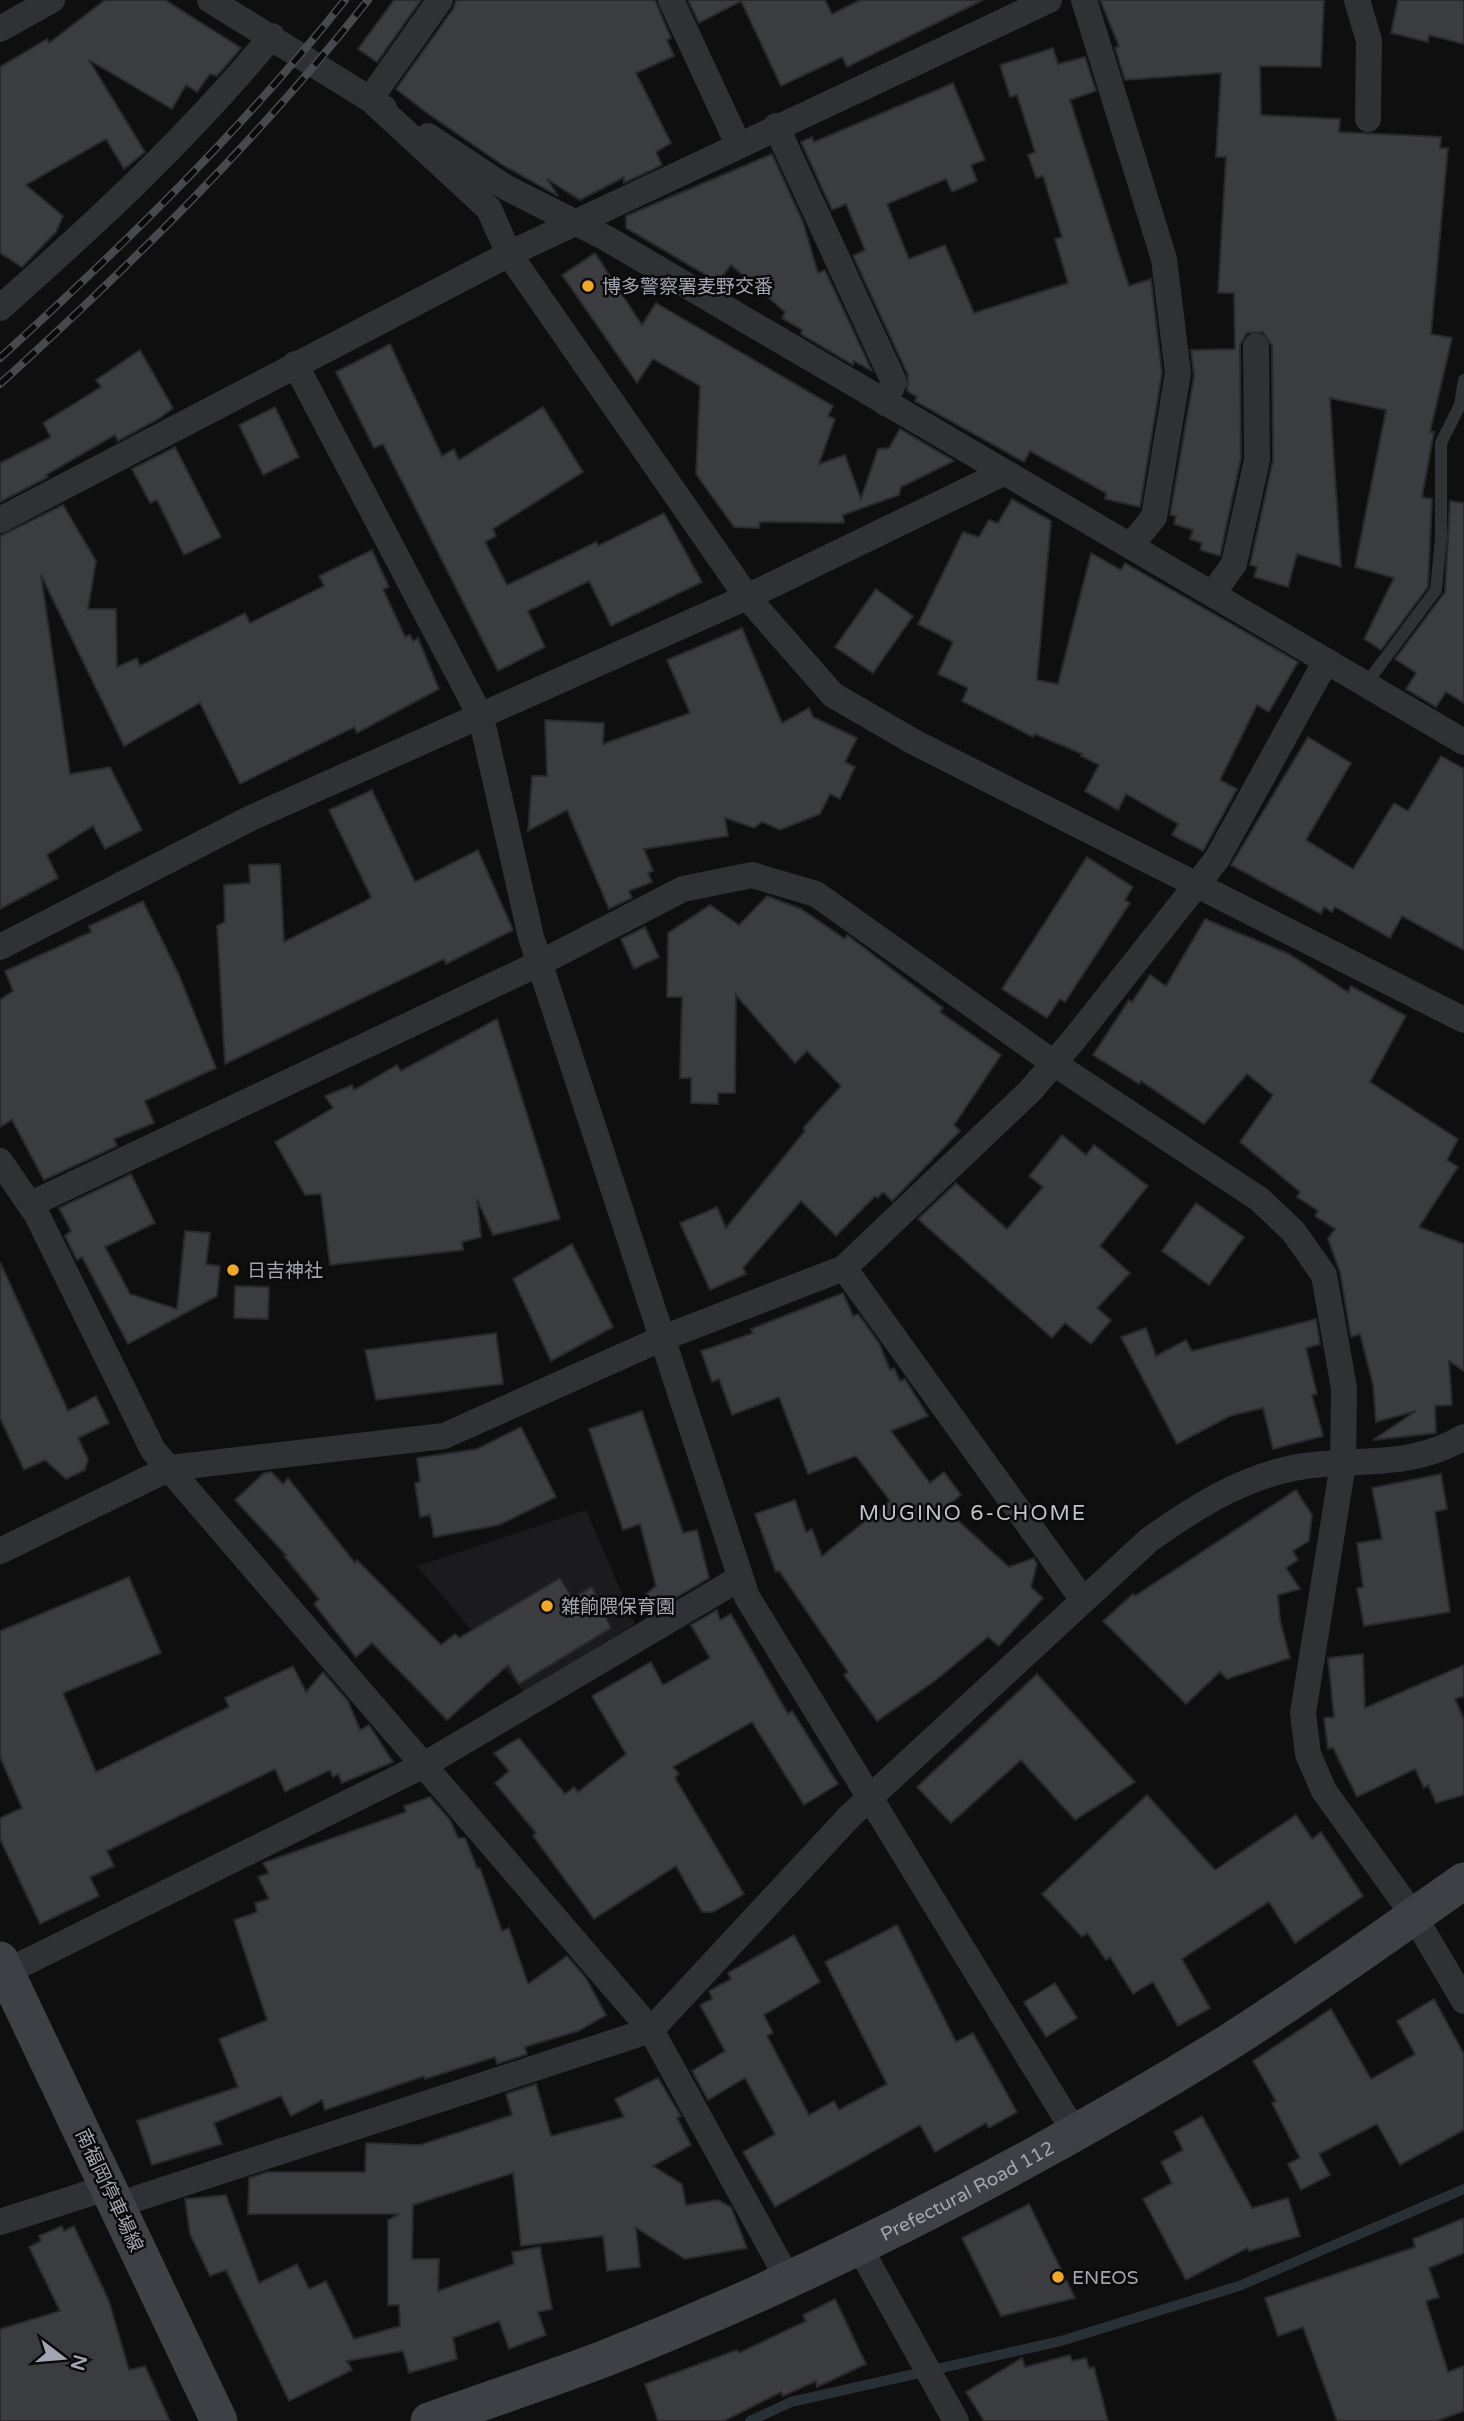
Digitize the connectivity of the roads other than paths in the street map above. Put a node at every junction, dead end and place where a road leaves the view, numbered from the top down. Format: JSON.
{"nodes":[{"id":1,"x":52,"y":0,"type":"edge"},
{"id":2,"x":210,"y":0,"type":"edge"},
{"id":3,"x":440,"y":0,"type":"edge"},
{"id":4,"x":671,"y":0,"type":"edge"},
{"id":5,"x":1049,"y":0,"type":"edge"},
{"id":6,"x":1084,"y":0,"type":"edge"},
{"id":7,"x":1357,"y":0,"type":"edge"},
{"id":8,"x":0,"y":29,"type":"edge"},
{"id":9,"x":272,"y":36,"type":"junction"},
{"id":10,"x":370,"y":99,"type":"junction"},
{"id":11,"x":1368,"y":119,"type":"dead end"},
{"id":12,"x":776,"y":126,"type":"junction"},
{"id":13,"x":738,"y":144,"type":"junction"},
{"id":14,"x":575,"y":224,"type":"junction"},
{"id":15,"x":509,"y":254,"type":"junction"},
{"id":16,"x":0,"y":307,"type":"edge"},
{"id":17,"x":1256,"y":346,"type":"dead end"},
{"id":18,"x":295,"y":364,"type":"junction"},
{"id":19,"x":1464,"y":380,"type":"edge"},
{"id":20,"x":885,"y":402,"type":"junction"},
{"id":21,"x":1003,"y":473,"type":"junction"},
{"id":22,"x":0,"y":520,"type":"edge"},
{"id":23,"x":1131,"y":545,"type":"junction"},
{"id":24,"x":1213,"y":593,"type":"junction"},
{"id":25,"x":747,"y":597,"type":"junction"},
{"id":26,"x":1326,"y":661,"type":"junction"},
{"id":27,"x":1366,"y":684,"type":"junction"},
{"id":28,"x":481,"y":717,"type":"junction"},
{"id":29,"x":1464,"y":741,"type":"edge"},
{"id":30,"x":1195,"y":884,"type":"junction"},
{"id":31,"x":0,"y":947,"type":"edge"},
{"id":32,"x":540,"y":962,"type":"junction"},
{"id":33,"x":1464,"y":1020,"type":"edge"},
{"id":34,"x":1055,"y":1063,"type":"junction"},
{"id":35,"x":0,"y":1161,"type":"edge"},
{"id":36,"x":31,"y":1205,"type":"junction"},
{"id":37,"x":844,"y":1268,"type":"junction"},
{"id":38,"x":663,"y":1338,"type":"junction"},
{"id":39,"x":1464,"y":1437,"type":"edge"},
{"id":40,"x":1343,"y":1464,"type":"junction"},
{"id":41,"x":170,"y":1468,"type":"junction"},
{"id":42,"x":0,"y":1551,"type":"edge"},
{"id":43,"x":740,"y":1578,"type":"junction"},
{"id":44,"x":1083,"y":1600,"type":"junction"},
{"id":45,"x":424,"y":1765,"type":"junction"},
{"id":46,"x":869,"y":1799,"type":"junction"},
{"id":47,"x":1464,"y":1881,"type":"edge"},
{"id":48,"x":1414,"y":1916,"type":"junction"},
{"id":49,"x":3,"y":1966,"type":"edge"},
{"id":50,"x":1464,"y":2001,"type":"edge"},
{"id":51,"x":651,"y":2030,"type":"junction"},
{"id":52,"x":1074,"y":2132,"type":"junction"},
{"id":53,"x":113,"y":2196,"type":"junction"},
{"id":54,"x":0,"y":2222,"type":"edge"},
{"id":55,"x":858,"y":2245,"type":"junction"},
{"id":56,"x":788,"y":2279,"type":"junction"},
{"id":57,"x":219,"y":2421,"type":"edge"},
{"id":58,"x":429,"y":2421,"type":"edge"},
{"id":59,"x":956,"y":2421,"type":"edge"}],
"edges":[{"from":1,"to":8,"type":"street"},
{"from":2,"to":9,"type":"street"},
{"from":3,"to":10,"type":"street"},
{"from":4,"to":13,"type":"street"},
{"from":5,"to":12,"type":"street"},
{"from":6,"to":23,"type":"street"},
{"from":7,"to":11,"type":"street"},
{"from":9,"to":10,"type":"street"},
{"from":9,"to":16,"type":"street"},
{"from":10,"to":14,"type":"street"},
{"from":10,"to":15,"type":"street"},
{"from":12,"to":13,"type":"street"},
{"from":12,"to":20,"type":"street"},
{"from":13,"to":14,"type":"street"},
{"from":14,"to":15,"type":"street"},
{"from":14,"to":20,"type":"street"},
{"from":15,"to":18,"type":"street"},
{"from":15,"to":25,"type":"street"},
{"from":17,"to":24,"type":"street"},
{"from":18,"to":22,"type":"street"},
{"from":18,"to":28,"type":"street"},
{"from":19,"to":27,"type":"lane"},
{"from":20,"to":21,"type":"street"},
{"from":21,"to":23,"type":"street"},
{"from":21,"to":25,"type":"street"},
{"from":23,"to":24,"type":"street"},
{"from":24,"to":26,"type":"street"},
{"from":25,"to":28,"type":"street"},
{"from":25,"to":30,"type":"street"},
{"from":26,"to":27,"type":"street"},
{"from":26,"to":30,"type":"street"},
{"from":27,"to":29,"type":"street"},
{"from":28,"to":31,"type":"street"},
{"from":28,"to":32,"type":"street"},
{"from":30,"to":33,"type":"street"},
{"from":30,"to":34,"type":"street"},
{"from":32,"to":34,"type":"street"},
{"from":32,"to":36,"type":"street"},
{"from":32,"to":38,"type":"street"},
{"from":34,"to":37,"type":"street"},
{"from":34,"to":40,"type":"street"},
{"from":35,"to":36,"type":"street"},
{"from":36,"to":41,"type":"street"},
{"from":37,"to":38,"type":"street"},
{"from":37,"to":44,"type":"street"},
{"from":38,"to":41,"type":"street"},
{"from":38,"to":43,"type":"street"},
{"from":39,"to":40,"type":"street"},
{"from":40,"to":44,"type":"street"},
{"from":40,"to":48,"type":"street"},
{"from":41,"to":42,"type":"street"},
{"from":41,"to":45,"type":"street"},
{"from":43,"to":45,"type":"street"},
{"from":43,"to":46,"type":"street"},
{"from":44,"to":46,"type":"street"},
{"from":45,"to":49,"type":"street"},
{"from":45,"to":51,"type":"street"},
{"from":46,"to":51,"type":"street"},
{"from":46,"to":52,"type":"street"},
{"from":47,"to":48,"type":"main road","name":"Prefectural Road 112"},
{"from":48,"to":50,"type":"street"},
{"from":48,"to":52,"type":"main road","name":"Prefectural Road 112"},
{"from":49,"to":53,"type":"main road","name":"南福岡停車場線"},
{"from":51,"to":53,"type":"street"},
{"from":51,"to":56,"type":"street"},
{"from":52,"to":55,"type":"main road","name":"Prefectural Road 112"},
{"from":53,"to":54,"type":"street"},
{"from":53,"to":57,"type":"main road","name":"南福岡停車場線"},
{"from":55,"to":56,"type":"main road","name":"Prefectural Road 112"},
{"from":55,"to":59,"type":"street"},
{"from":56,"to":58,"type":"main road","name":"Prefectural Road 112"}]}
